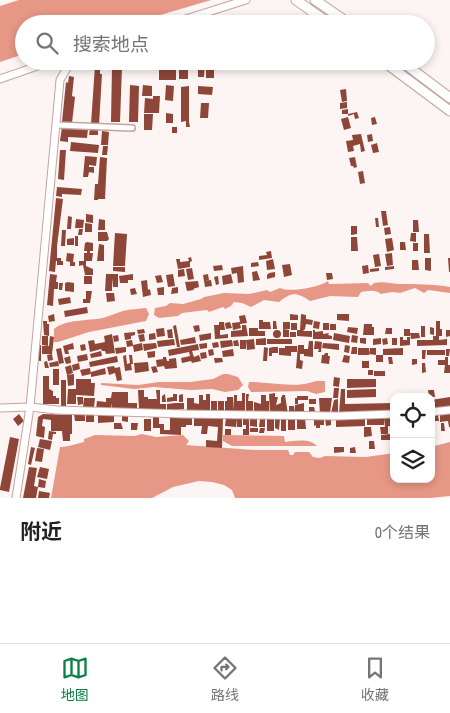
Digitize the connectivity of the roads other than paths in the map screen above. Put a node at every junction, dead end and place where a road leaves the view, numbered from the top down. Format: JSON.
{"nodes":[{"id":1,"x":246,"y":0,"type":"edge"},
{"id":2,"x":296,"y":0,"type":"edge"},
{"id":3,"x":315,"y":0,"type":"edge"},
{"id":4,"x":198,"y":15,"type":"edge"},
{"id":5,"x":317,"y":15,"type":"edge"},
{"id":6,"x":337,"y":15,"type":"edge"},
{"id":7,"x":24,"y":70,"type":"edge"},
{"id":8,"x":66,"y":70,"type":"edge"},
{"id":9,"x":395,"y":70,"type":"edge"},
{"id":10,"x":413,"y":70,"type":"edge"},
{"id":11,"x":0,"y":78,"type":"edge"},
{"id":12,"x":450,"y":98,"type":"edge"},
{"id":13,"x":450,"y":110,"type":"edge"},
{"id":14,"x":56,"y":125,"type":"junction"},
{"id":15,"x":132,"y":128,"type":"dead end"},
{"id":16,"x":30,"y":407,"type":"junction"},
{"id":17,"x":0,"y":408,"type":"edge"},
{"id":18,"x":450,"y":410,"type":"edge"},
{"id":19,"x":435,"y":412,"type":"edge"},
{"id":20,"x":390,"y":414,"type":"edge"},
{"id":21,"x":16,"y":498,"type":"edge"}],
"edges":[{"from":1,"to":4,"type":"main road"},
{"from":2,"to":5,"type":"highway"},
{"from":3,"to":6,"type":"highway"},
{"from":7,"to":11,"type":"main road"},
{"from":8,"to":14,"type":"main road"},
{"from":9,"to":13,"type":"highway"},
{"from":10,"to":12,"type":"highway"},
{"from":14,"to":15,"type":"street"},
{"from":14,"to":16,"type":"main road"},
{"from":16,"to":17,"type":"main road"},
{"from":16,"to":20,"type":"main road"},
{"from":16,"to":21,"type":"main road"},
{"from":18,"to":19,"type":"main road"}]}
